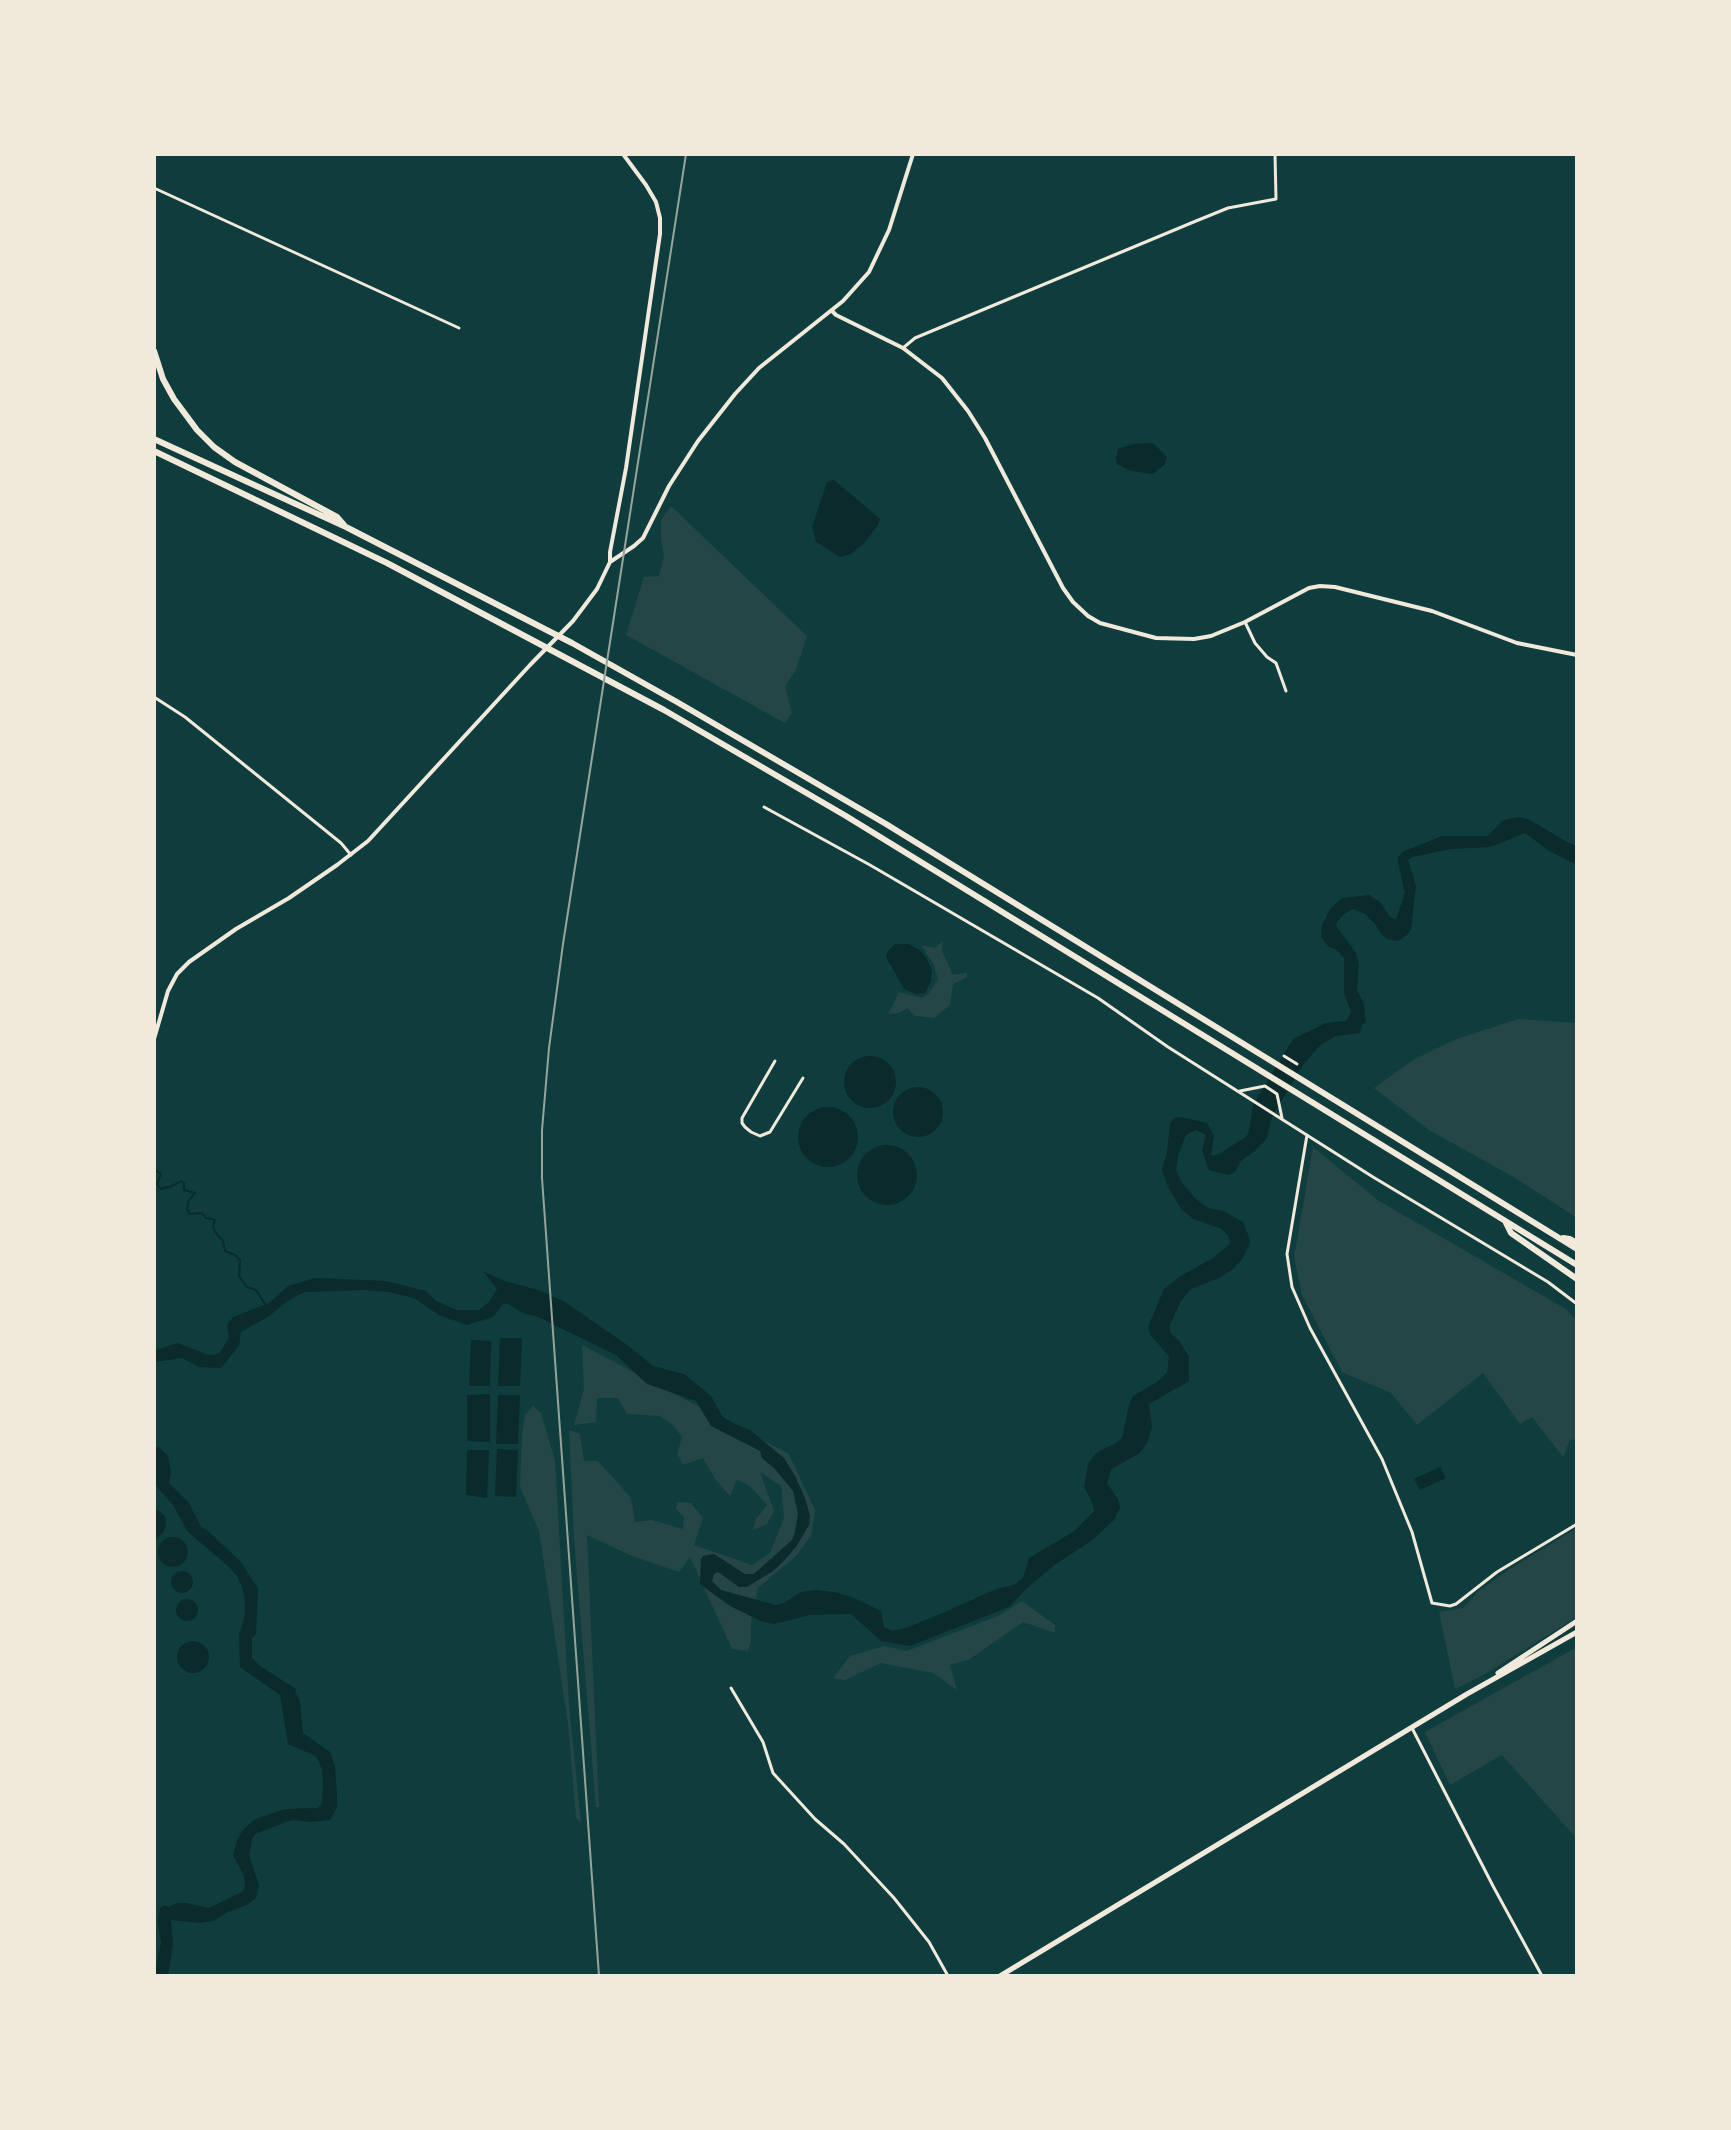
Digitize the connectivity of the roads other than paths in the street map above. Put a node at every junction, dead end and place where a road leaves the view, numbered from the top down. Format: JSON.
{"nodes":[{"id":1,"x":623,"y":154,"type":"edge"},
{"id":2,"x":913,"y":154,"type":"edge"},
{"id":3,"x":1275,"y":154,"type":"edge"},
{"id":4,"x":154,"y":188,"type":"edge"},
{"id":5,"x":832,"y":311,"type":"junction"},
{"id":6,"x":459,"y":328,"type":"dead end"},
{"id":7,"x":903,"y":348,"type":"junction"},
{"id":8,"x":154,"y":351,"type":"edge"},
{"id":9,"x":154,"y":439,"type":"edge"},
{"id":10,"x":154,"y":451,"type":"edge"},
{"id":11,"x":346,"y":527,"type":"junction"},
{"id":12,"x":610,"y":562,"type":"junction"},
{"id":13,"x":1245,"y":622,"type":"junction"},
{"id":14,"x":1577,"y":655,"type":"edge"},
{"id":15,"x":1286,"y":691,"type":"dead end"},
{"id":16,"x":154,"y":697,"type":"edge"},
{"id":17,"x":764,"y":807,"type":"dead end"},
{"id":18,"x":351,"y":855,"type":"junction"},
{"id":19,"x":154,"y":1039,"type":"edge"},
{"id":20,"x":1284,"y":1056,"type":"dead end"},
{"id":21,"x":775,"y":1061,"type":"dead end"},
{"id":22,"x":1297,"y":1064,"type":"dead end"},
{"id":23,"x":803,"y":1078,"type":"dead end"},
{"id":24,"x":1240,"y":1091,"type":"junction"},
{"id":25,"x":1282,"y":1118,"type":"junction"},
{"id":26,"x":1307,"y":1135,"type":"junction"},
{"id":27,"x":1506,"y":1223,"type":"junction"},
{"id":28,"x":1559,"y":1238,"type":"junction"},
{"id":29,"x":1577,"y":1243,"type":"edge"},
{"id":30,"x":1577,"y":1249,"type":"edge"},
{"id":31,"x":1577,"y":1265,"type":"edge"},
{"id":32,"x":1577,"y":1279,"type":"edge"},
{"id":33,"x":1577,"y":1304,"type":"edge"},
{"id":34,"x":1577,"y":1524,"type":"edge"},
{"id":35,"x":1577,"y":1621,"type":"edge"},
{"id":36,"x":1577,"y":1632,"type":"edge"},
{"id":37,"x":731,"y":1688,"type":"dead end"},
{"id":38,"x":1467,"y":1694,"type":"junction"},
{"id":39,"x":1411,"y":1727,"type":"junction"},
{"id":40,"x":948,"y":1976,"type":"edge"},
{"id":41,"x":1000,"y":1976,"type":"edge"},
{"id":42,"x":1542,"y":1976,"type":"edge"}],
"edges":[{"from":1,"to":12,"type":"street"},
{"from":2,"to":5,"type":"street"},
{"from":3,"to":7,"type":"street"},
{"from":4,"to":6,"type":"street"},
{"from":5,"to":7,"type":"street"},
{"from":5,"to":12,"type":"street"},
{"from":7,"to":13,"type":"street"},
{"from":8,"to":11,"type":"highway"},
{"from":9,"to":11,"type":"highway"},
{"from":10,"to":27,"type":"highway"},
{"from":11,"to":28,"type":"highway"},
{"from":12,"to":18,"type":"street"},
{"from":13,"to":14,"type":"street"},
{"from":13,"to":15,"type":"street"},
{"from":16,"to":18,"type":"street"},
{"from":17,"to":24,"type":"street"},
{"from":18,"to":19,"type":"street"},
{"from":20,"to":22,"type":"street"},
{"from":21,"to":23,"type":"street"},
{"from":24,"to":25,"type":"street"},
{"from":24,"to":25,"type":"street"},
{"from":25,"to":26,"type":"street"},
{"from":26,"to":33,"type":"street"},
{"from":26,"to":34,"type":"street"},
{"from":27,"to":31,"type":"highway"},
{"from":27,"to":32,"type":"highway"},
{"from":28,"to":29,"type":"highway"},
{"from":28,"to":30,"type":"highway"},
{"from":35,"to":38,"type":"main road"},
{"from":36,"to":38,"type":"main road"},
{"from":37,"to":40,"type":"street"},
{"from":38,"to":39,"type":"main road"},
{"from":39,"to":41,"type":"main road"},
{"from":39,"to":42,"type":"street"}]}
